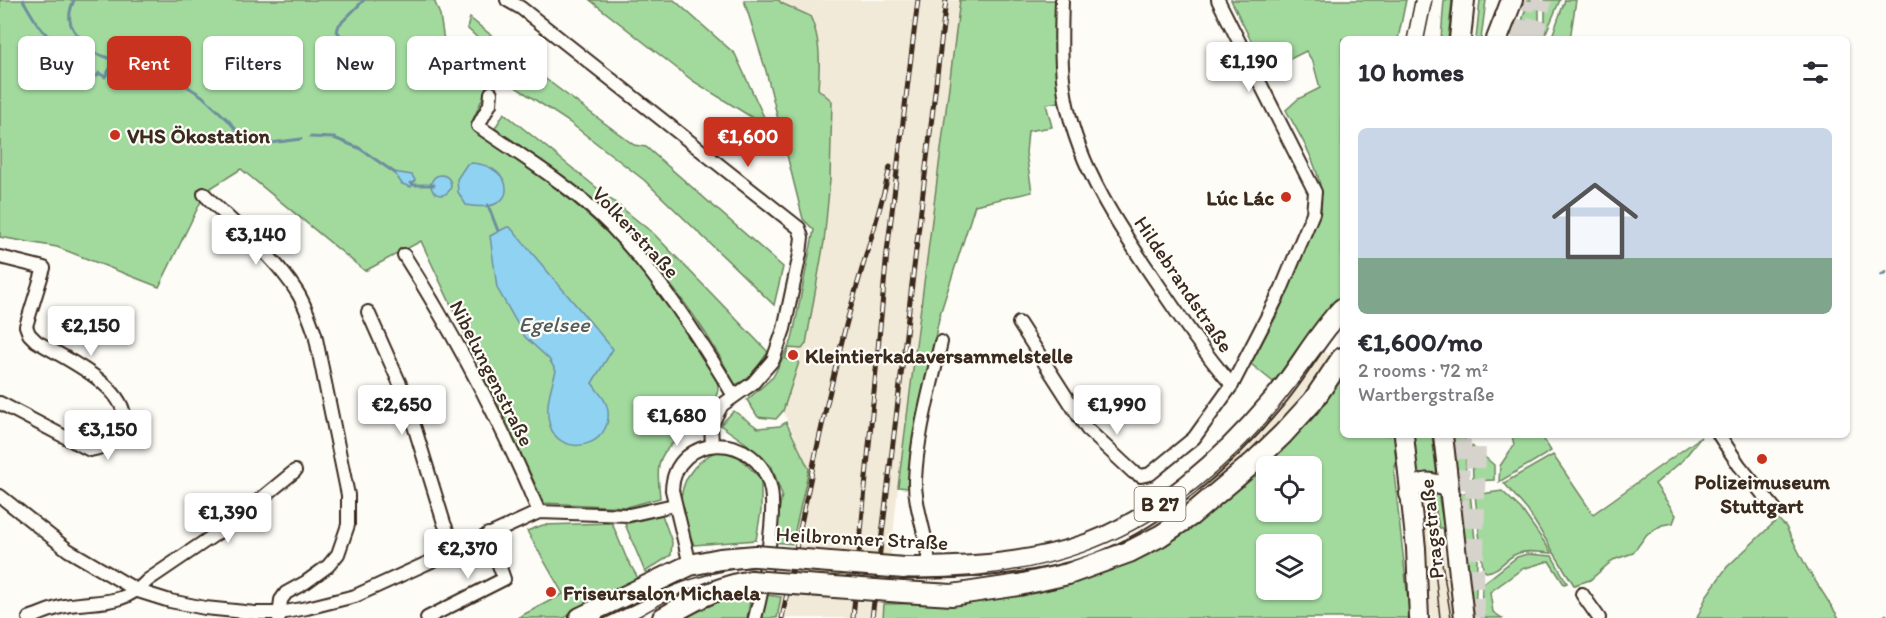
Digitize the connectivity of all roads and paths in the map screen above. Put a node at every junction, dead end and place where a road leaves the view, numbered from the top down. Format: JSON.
{"nodes":[{"id":1,"x":507,"y":0,"type":"edge"},
{"id":2,"x":1062,"y":0,"type":"edge"},
{"id":3,"x":1218,"y":0,"type":"edge"},
{"id":4,"x":1464,"y":0,"type":"edge"},
{"id":5,"x":1498,"y":0,"type":"edge"},
{"id":6,"x":1512,"y":0,"type":"edge"},
{"id":7,"x":1460,"y":36,"type":"edge"},
{"id":8,"x":1497,"y":36,"type":"edge"},
{"id":9,"x":1498,"y":36,"type":"edge"},
{"id":10,"x":491,"y":93,"type":"dead end"},
{"id":11,"x":204,"y":194,"type":"dead end"},
{"id":12,"x":404,"y":255,"type":"dead end"},
{"id":13,"x":0,"y":257,"type":"edge"},
{"id":14,"x":368,"y":312,"type":"dead end"},
{"id":15,"x":1340,"y":312,"type":"edge"},
{"id":16,"x":1018,"y":323,"type":"dead end"},
{"id":17,"x":1320,"y":337,"type":"junction"},
{"id":18,"x":941,"y":342,"type":"dead end"},
{"id":19,"x":1340,"y":349,"type":"edge"},
{"id":20,"x":1340,"y":361,"type":"edge"},
{"id":21,"x":1232,"y":385,"type":"junction"},
{"id":22,"x":734,"y":396,"type":"junction"},
{"id":23,"x":0,"y":403,"type":"edge"},
{"id":24,"x":1404,"y":438,"type":"edge"},
{"id":25,"x":1443,"y":438,"type":"edge"},
{"id":26,"x":1721,"y":438,"type":"edge"},
{"id":27,"x":712,"y":445,"type":"junction"},
{"id":28,"x":294,"y":471,"type":"dead end"},
{"id":29,"x":1449,"y":488,"type":"junction"},
{"id":30,"x":1409,"y":494,"type":"junction"},
{"id":31,"x":0,"y":496,"type":"edge"},
{"id":32,"x":674,"y":505,"type":"junction"},
{"id":33,"x":1775,"y":508,"type":"dead end"},
{"id":34,"x":539,"y":512,"type":"junction"},
{"id":35,"x":488,"y":534,"type":"junction"},
{"id":36,"x":455,"y":549,"type":"junction"},
{"id":37,"x":690,"y":565,"type":"junction"},
{"id":38,"x":929,"y":568,"type":"junction"},
{"id":39,"x":138,"y":591,"type":"junction"},
{"id":40,"x":1582,"y":594,"type":"dead end"},
{"id":41,"x":280,"y":615,"type":"edge"},
{"id":42,"x":29,"y":618,"type":"edge"},
{"id":43,"x":427,"y":618,"type":"edge"},
{"id":44,"x":580,"y":618,"type":"edge"},
{"id":45,"x":663,"y":618,"type":"edge"},
{"id":46,"x":755,"y":618,"type":"edge"},
{"id":47,"x":1419,"y":618,"type":"edge"},
{"id":48,"x":1464,"y":618,"type":"edge"},
{"id":49,"x":1599,"y":618,"type":"edge"}],
"edges":[{"from":1,"to":22,"type":"street"},
{"from":2,"to":21,"type":"street","name":"Hildebrandstraße"},
{"from":3,"to":21,"type":"street","name":"Hildebrandstraße"},
{"from":4,"to":7,"type":"main road"},
{"from":5,"to":8,"type":"main road"},
{"from":6,"to":9,"type":"main road"},
{"from":10,"to":22,"type":"street","name":"Volkerstraße"},
{"from":11,"to":41,"type":"street"},
{"from":12,"to":34,"type":"street","name":"Nibelungenstraße"},
{"from":13,"to":23,"type":"street"},
{"from":14,"to":36,"type":"street"},
{"from":15,"to":17,"type":"main road","name":"Heilbronner Straße","number":"B 27"},
{"from":16,"to":21,"type":"street"},
{"from":17,"to":19,"type":"main road"},
{"from":17,"to":38,"type":"main road","name":"Heilbronner Straße","number":"B 27"},
{"from":18,"to":38,"type":"street"},
{"from":20,"to":45,"type":"main road","number":"B 27","bridge":true},
{"from":22,"to":27,"type":"street"},
{"from":24,"to":30,"type":"main road","name":"Pragstraße"},
{"from":25,"to":29,"type":"main road","name":"Pragstraße"},
{"from":26,"to":33,"type":"street"},
{"from":27,"to":32,"type":"street"},
{"from":27,"to":46,"type":"street"},
{"from":28,"to":39,"type":"street"},
{"from":29,"to":30,"type":"main road"},
{"from":29,"to":48,"type":"main road","name":"Pragstraße"},
{"from":30,"to":47,"type":"main road","name":"Pragstraße"},
{"from":31,"to":39,"type":"street"},
{"from":32,"to":34,"type":"street"},
{"from":32,"to":37,"type":"street"},
{"from":34,"to":35,"type":"street"},
{"from":35,"to":36,"type":"street"},
{"from":35,"to":43,"type":"street"},
{"from":36,"to":41,"type":"street"},
{"from":37,"to":38,"type":"main road","name":"Heilbronner Straße","number":"B 27","bridge":true},
{"from":37,"to":44,"type":"main road","name":"Heilbronner Straße","number":"B 27"},
{"from":39,"to":41,"type":"street"},
{"from":39,"to":42,"type":"street"},
{"from":40,"to":49,"type":"street"}]}
